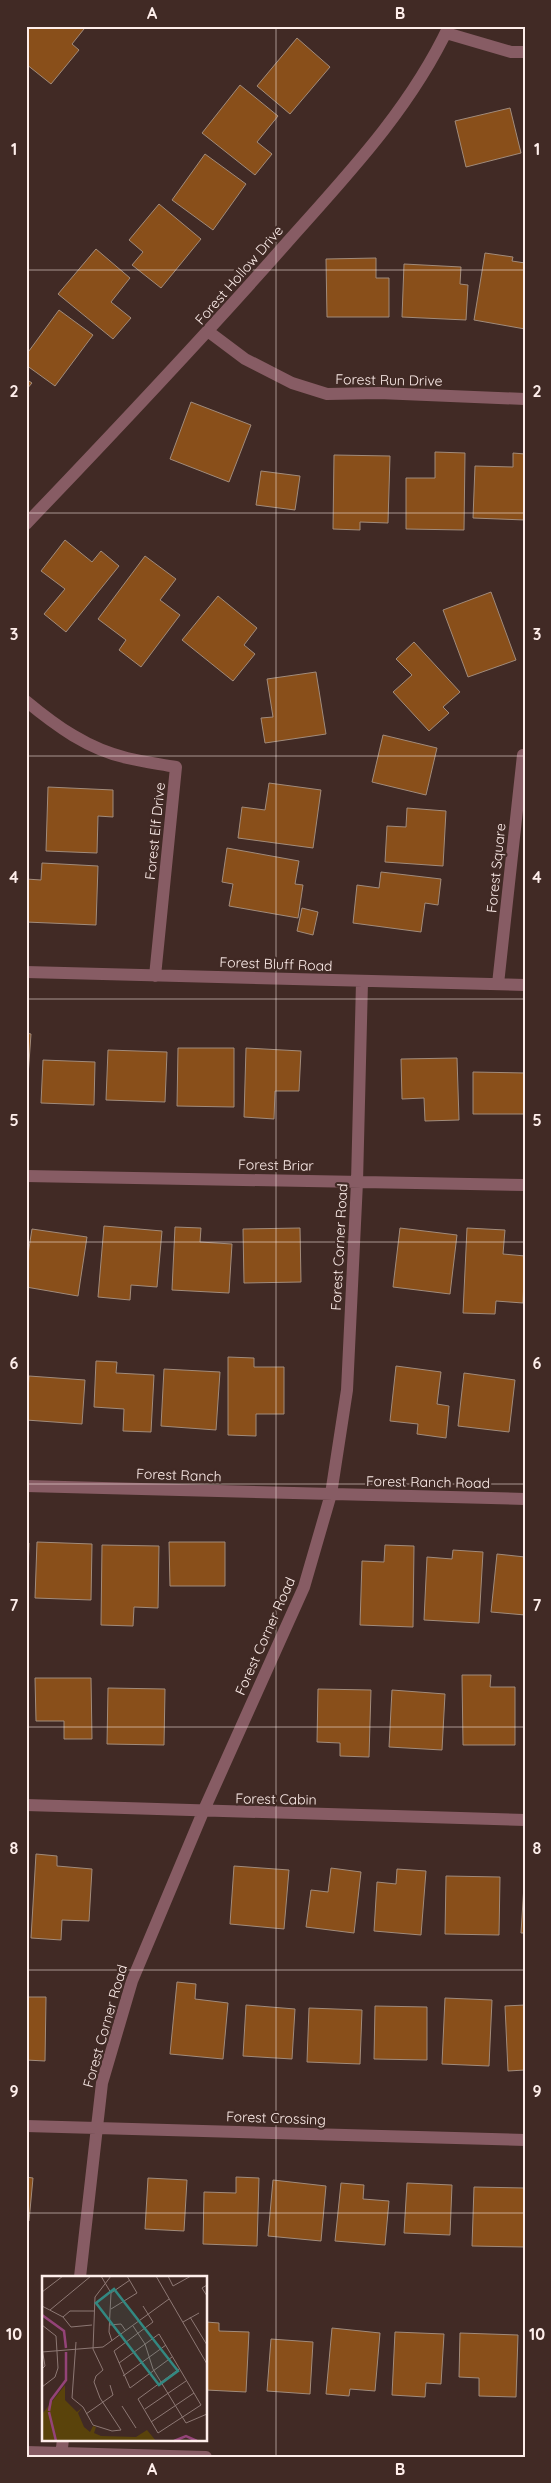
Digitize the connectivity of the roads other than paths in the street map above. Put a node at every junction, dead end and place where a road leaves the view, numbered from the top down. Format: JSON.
{"nodes":[{"id":1,"x":448,"y":29,"type":"edge"},
{"id":2,"x":525,"y":52,"type":"edge"},
{"id":3,"x":209,"y":332,"type":"junction"},
{"id":4,"x":525,"y":399,"type":"edge"},
{"id":5,"x":26,"y":524,"type":"edge"},
{"id":6,"x":26,"y":701,"type":"edge"},
{"id":7,"x":523,"y":756,"type":"dead end"},
{"id":8,"x":26,"y":972,"type":"edge"},
{"id":9,"x":155,"y":976,"type":"junction"},
{"id":10,"x":362,"y":982,"type":"junction"},
{"id":11,"x":498,"y":984,"type":"junction"},
{"id":12,"x":525,"y":985,"type":"edge"},
{"id":13,"x":26,"y":1176,"type":"edge"},
{"id":14,"x":357,"y":1182,"type":"junction"},
{"id":15,"x":525,"y":1185,"type":"edge"},
{"id":16,"x":26,"y":1486,"type":"edge"},
{"id":17,"x":331,"y":1494,"type":"junction"},
{"id":18,"x":525,"y":1499,"type":"edge"},
{"id":19,"x":26,"y":1805,"type":"edge"},
{"id":20,"x":203,"y":1812,"type":"junction"},
{"id":21,"x":525,"y":1820,"type":"edge"},
{"id":22,"x":26,"y":2126,"type":"edge"},
{"id":23,"x":96,"y":2129,"type":"junction"},
{"id":24,"x":525,"y":2140,"type":"edge"},
{"id":25,"x":80,"y":2276,"type":"edge"},
{"id":26,"x":63,"y":2440,"type":"edge"},
{"id":27,"x":26,"y":2452,"type":"edge"},
{"id":28,"x":61,"y":2455,"type":"edge"},
{"id":29,"x":206,"y":2457,"type":"edge"}],
"edges":[{"from":1,"to":2,"type":"street"},
{"from":1,"to":3,"type":"street","name":"Forest Hollow Drive"},
{"from":3,"to":4,"type":"street","name":"Forest Run Drive"},
{"from":3,"to":5,"type":"street","name":"Forest Hollow Drive"},
{"from":6,"to":9,"type":"street","name":"Forest Elf Drive"},
{"from":7,"to":11,"type":"street","name":"Forest Square"},
{"from":8,"to":9,"type":"street","name":"Forest Bluff Road"},
{"from":9,"to":10,"type":"street","name":"Forest Bluff Road"},
{"from":10,"to":11,"type":"street","name":"Forest Bluff Road"},
{"from":10,"to":14,"type":"street","name":"Forest Corner Road"},
{"from":11,"to":12,"type":"street","name":"Forest Bluff Road"},
{"from":13,"to":14,"type":"street","name":"Forest Briar"},
{"from":14,"to":15,"type":"street","name":"Forest Briar"},
{"from":14,"to":17,"type":"street","name":"Forest Corner Road"},
{"from":16,"to":17,"type":"street","name":"Forest Ranch"},
{"from":17,"to":18,"type":"street","name":"Forest Ranch Road"},
{"from":17,"to":20,"type":"street","name":"Forest Corner Road"},
{"from":19,"to":20,"type":"street","name":"Forest Cabin"},
{"from":20,"to":21,"type":"street","name":"Forest Cabin"},
{"from":20,"to":23,"type":"street","name":"Forest Corner Road"},
{"from":22,"to":23,"type":"street","name":"Forest Crossing"},
{"from":23,"to":24,"type":"street","name":"Forest Crossing"},
{"from":23,"to":25,"type":"street","name":"Forest Corner Road"},
{"from":26,"to":28,"type":"street"},
{"from":27,"to":28,"type":"street"},
{"from":28,"to":29,"type":"street"}]}
